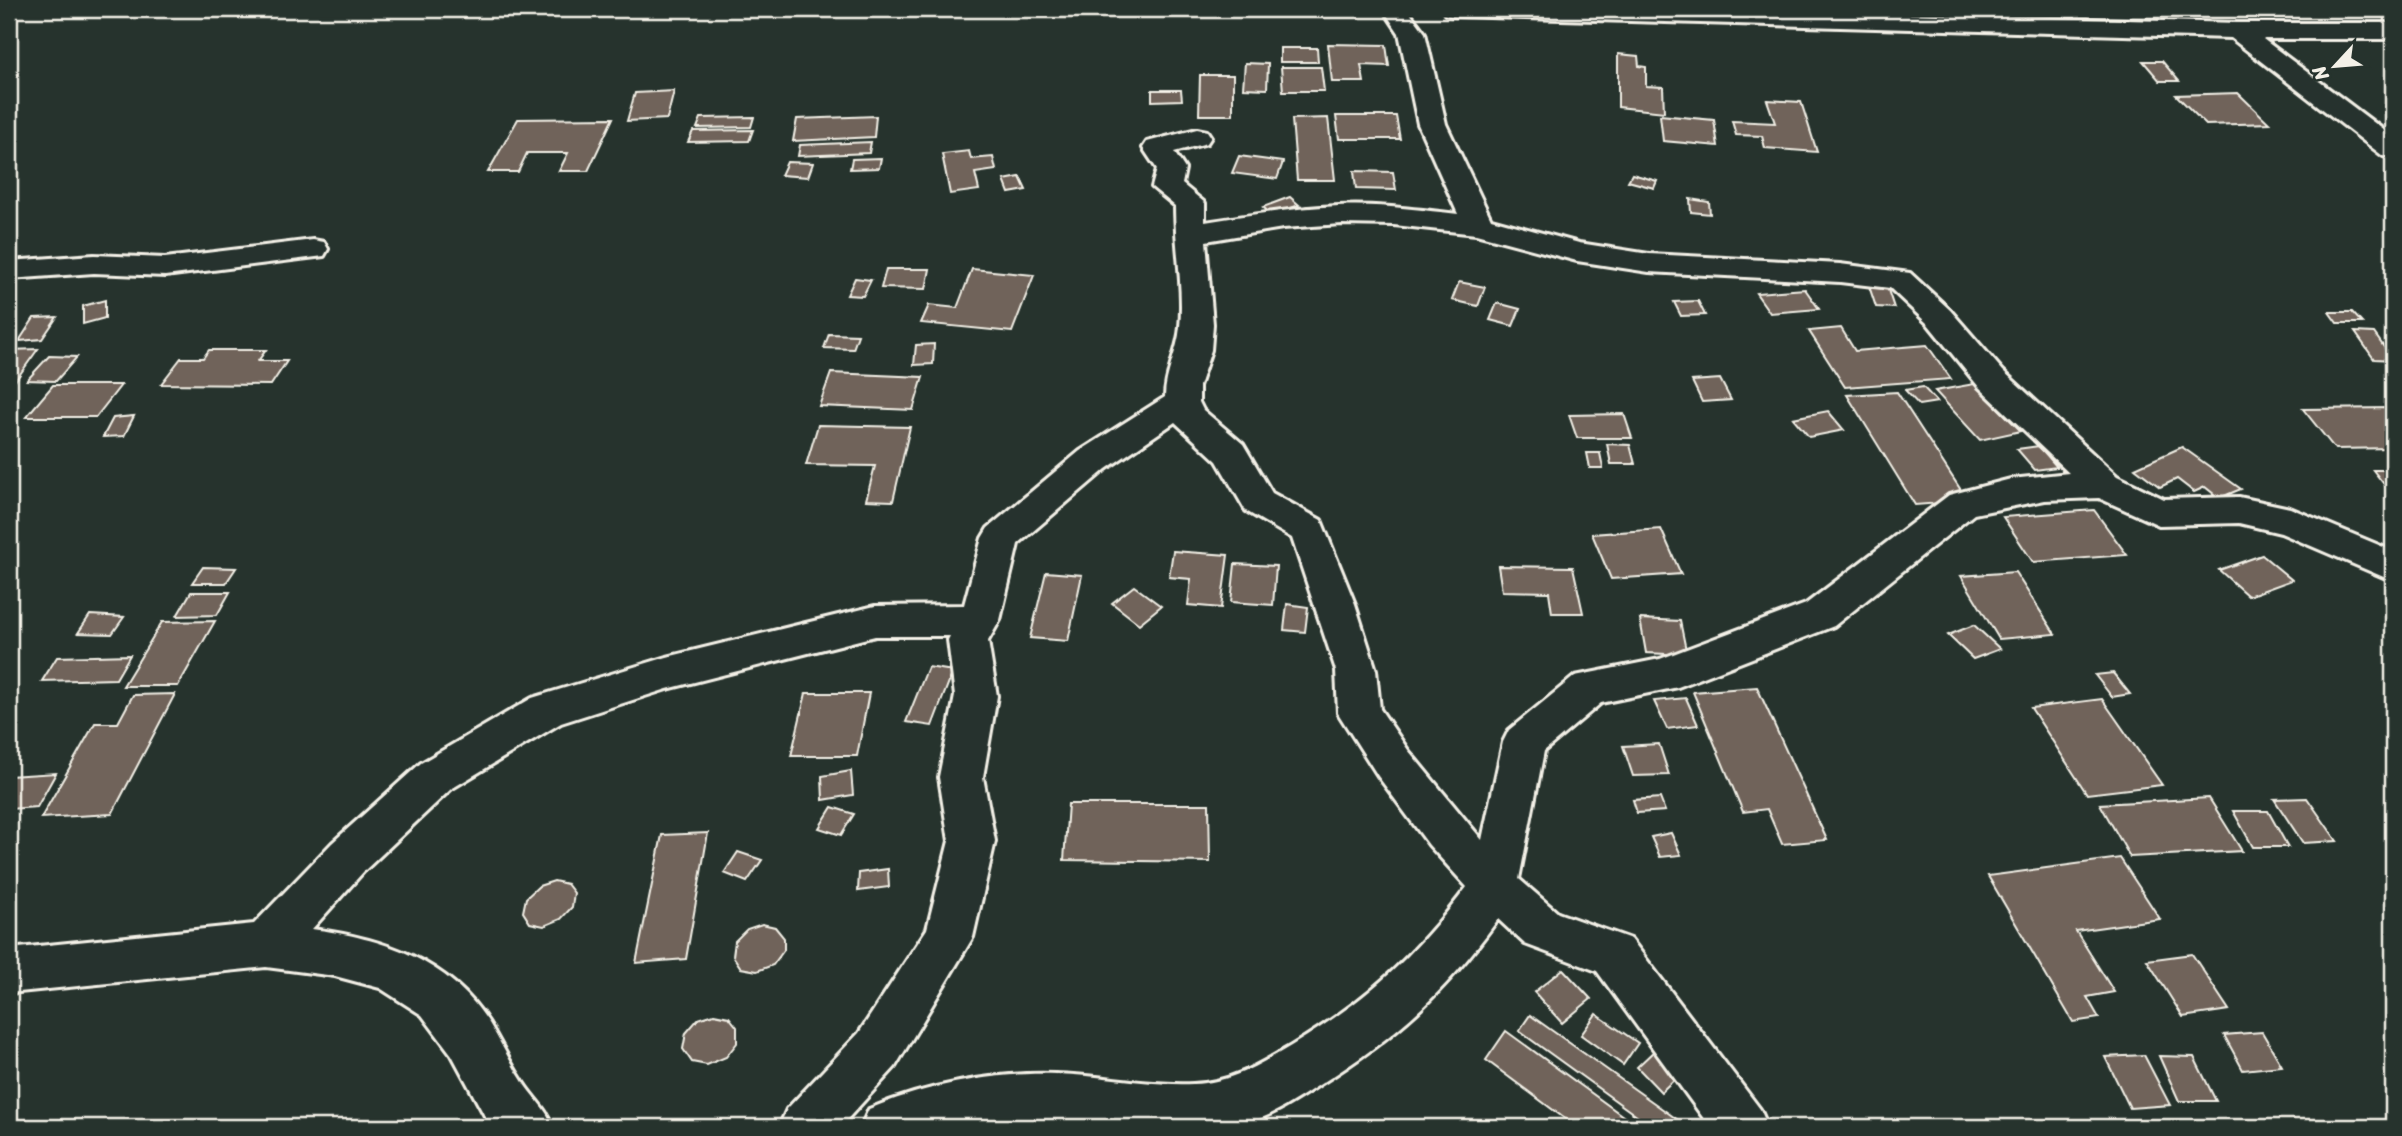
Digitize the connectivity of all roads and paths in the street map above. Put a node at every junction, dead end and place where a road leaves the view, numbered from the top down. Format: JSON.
{"nodes":[{"id":1,"x":1395,"y":9,"type":"edge"},
{"id":2,"x":1454,"y":9,"type":"edge"},
{"id":3,"x":1795,"y":14,"type":"edge"},
{"id":4,"x":2237,"y":31,"type":"junction"},
{"id":5,"x":2393,"y":31,"type":"edge"},
{"id":6,"x":1197,"y":137,"type":"dead end"},
{"id":7,"x":2393,"y":150,"type":"edge"},
{"id":8,"x":1478,"y":225,"type":"junction"},
{"id":9,"x":1190,"y":234,"type":"junction"},
{"id":10,"x":313,"y":249,"type":"dead end"},
{"id":11,"x":9,"y":270,"type":"edge"},
{"id":12,"x":1182,"y":402,"type":"junction"},
{"id":13,"x":2104,"y":485,"type":"junction"},
{"id":14,"x":2393,"y":567,"type":"edge"},
{"id":15,"x":980,"y":620,"type":"junction"},
{"id":16,"x":1495,"y":886,"type":"junction"},
{"id":17,"x":266,"y":945,"type":"junction"},
{"id":18,"x":9,"y":971,"type":"edge"},
{"id":19,"x":527,"y":1127,"type":"edge"},
{"id":20,"x":805,"y":1127,"type":"edge"},
{"id":21,"x":887,"y":1127,"type":"edge"},
{"id":22,"x":1742,"y":1127,"type":"edge"}],
"edges":[{"from":1,"to":8,"type":"street"},
{"from":2,"to":3,"type":"street"},
{"from":3,"to":4,"type":"street"},
{"from":4,"to":5,"type":"street"},
{"from":4,"to":7,"type":"street"},
{"from":6,"to":9,"type":"street"},
{"from":8,"to":9,"type":"street"},
{"from":8,"to":13,"type":"street"},
{"from":9,"to":12,"type":"street"},
{"from":10,"to":11,"type":"street"},
{"from":12,"to":15,"type":"street"},
{"from":12,"to":16,"type":"street"},
{"from":13,"to":14,"type":"street"},
{"from":13,"to":16,"type":"street"},
{"from":15,"to":17,"type":"street"},
{"from":15,"to":20,"type":"street"},
{"from":16,"to":21,"type":"street"},
{"from":16,"to":22,"type":"street"},
{"from":17,"to":18,"type":"street"},
{"from":17,"to":19,"type":"street"}]}
